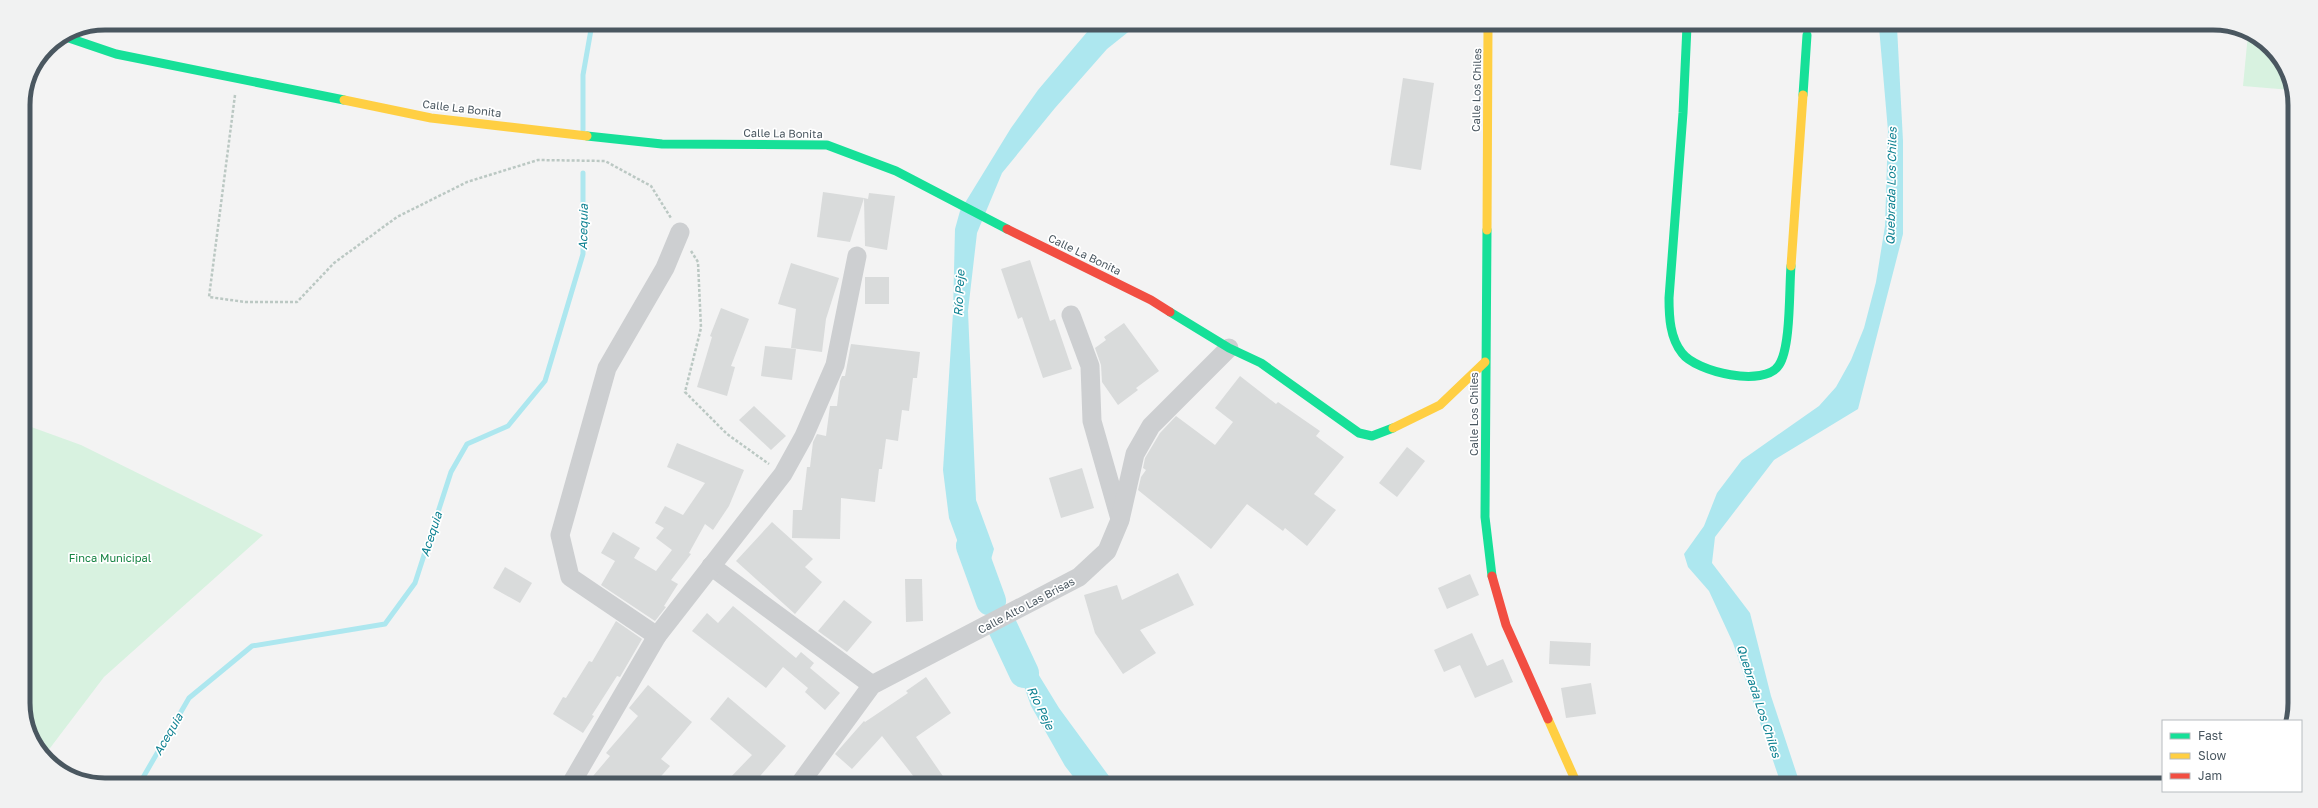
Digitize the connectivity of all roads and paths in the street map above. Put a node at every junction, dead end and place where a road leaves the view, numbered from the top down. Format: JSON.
{"nodes":[{"id":1,"x":1488,"y":30,"type":"edge"},
{"id":2,"x":1687,"y":30,"type":"edge"},
{"id":3,"x":1807,"y":36,"type":"dead end"},
{"id":4,"x":71,"y":39,"type":"edge"},
{"id":5,"x":237,"y":77,"type":"junction"},
{"id":6,"x":680,"y":232,"type":"junction"},
{"id":7,"x":858,"y":256,"type":"dead end"},
{"id":8,"x":1071,"y":315,"type":"dead end"},
{"id":9,"x":1230,"y":348,"type":"junction"},
{"id":10,"x":1485,"y":362,"type":"junction"},
{"id":11,"x":784,"y":474,"type":"junction"},
{"id":12,"x":1120,"y":520,"type":"junction"},
{"id":13,"x":711,"y":566,"type":"junction"},
{"id":14,"x":657,"y":636,"type":"junction"},
{"id":15,"x":872,"y":685,"type":"junction"},
{"id":16,"x":574,"y":778,"type":"edge"},
{"id":17,"x":804,"y":778,"type":"edge"},
{"id":18,"x":1574,"y":778,"type":"edge"}],
"edges":[{"from":1,"to":10,"type":"street","name":"Calle Los Chiles"},
{"from":2,"to":3,"type":"street"},
{"from":4,"to":5,"type":"street","name":"Calle La Bonita"},
{"from":5,"to":6,"type":"path"},
{"from":5,"to":9,"type":"street","name":"Calle La Bonita"},
{"from":6,"to":11,"type":"path"},
{"from":6,"to":14,"type":"street"},
{"from":7,"to":11,"type":"street"},
{"from":8,"to":12,"type":"street"},
{"from":9,"to":10,"type":"street","name":"Calle La Bonita"},
{"from":9,"to":12,"type":"street","name":"Calle Alto Las Brisas"},
{"from":10,"to":18,"type":"street","name":"Calle Los Chiles"},
{"from":11,"to":13,"type":"street"},
{"from":12,"to":15,"type":"street","name":"Calle Alto Las Brisas"},
{"from":13,"to":14,"type":"street"},
{"from":13,"to":15,"type":"street"},
{"from":14,"to":16,"type":"street"},
{"from":15,"to":17,"type":"street","name":"Calle Alto Las Brisas"}]}
